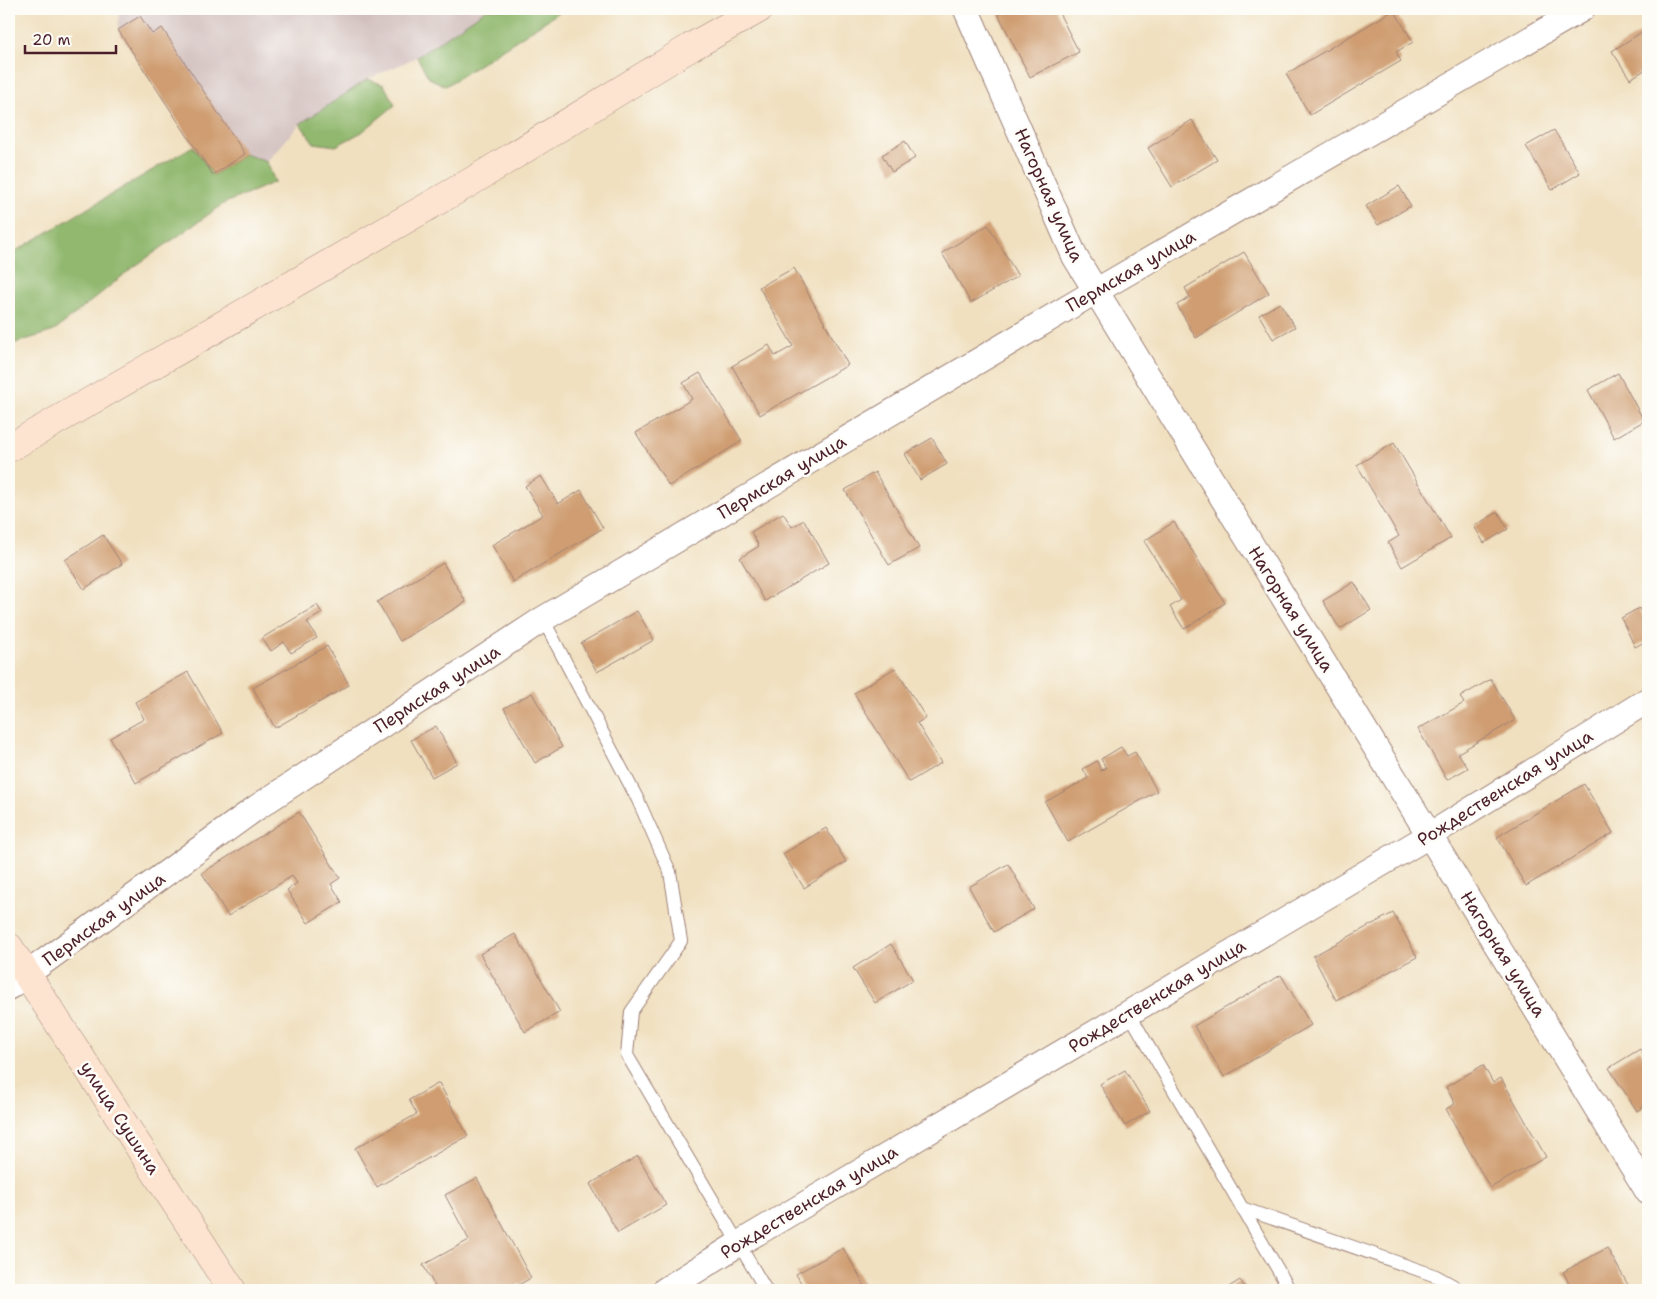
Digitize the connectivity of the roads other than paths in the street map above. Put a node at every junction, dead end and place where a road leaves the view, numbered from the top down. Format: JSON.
{"nodes":[{"id":1,"x":759,"y":9,"type":"edge"},
{"id":2,"x":966,"y":9,"type":"edge"},
{"id":3,"x":1582,"y":9,"type":"edge"},
{"id":4,"x":1096,"y":291,"type":"junction"},
{"id":5,"x":9,"y":448,"type":"edge"},
{"id":6,"x":543,"y":619,"type":"junction"},
{"id":7,"x":1648,"y":700,"type":"edge"},
{"id":8,"x":1430,"y":835,"type":"junction"},
{"id":9,"x":9,"y":947,"type":"edge"},
{"id":10,"x":18,"y":981,"type":"edge"},
{"id":11,"x":1129,"y":1013,"type":"junction"},
{"id":12,"x":1648,"y":1192,"type":"edge"},
{"id":13,"x":1242,"y":1208,"type":"junction"},
{"id":14,"x":738,"y":1244,"type":"junction"},
{"id":15,"x":1288,"y":1287,"type":"dead end"},
{"id":16,"x":232,"y":1290,"type":"edge"},
{"id":17,"x":665,"y":1290,"type":"edge"},
{"id":18,"x":766,"y":1290,"type":"edge"},
{"id":19,"x":1456,"y":1290,"type":"edge"}],
"edges":[{"from":1,"to":5,"type":"street"},
{"from":2,"to":4,"type":"street","name":"Нагорная улица"},
{"from":3,"to":4,"type":"street","name":"Пермская улица"},
{"from":4,"to":6,"type":"street","name":"Пермская улица"},
{"from":4,"to":8,"type":"street","name":"Нагорная улица"},
{"from":6,"to":10,"type":"street","name":"Пермская улица"},
{"from":6,"to":14,"type":"lane"},
{"from":7,"to":8,"type":"street","name":"Рождественская улица"},
{"from":8,"to":11,"type":"street","name":"Рождественская улица"},
{"from":8,"to":12,"type":"street","name":"Нагорная улица"},
{"from":9,"to":10,"type":"street","name":"улица Сушина"},
{"from":10,"to":16,"type":"street","name":"улица Сушина"},
{"from":11,"to":13,"type":"lane"},
{"from":11,"to":14,"type":"street","name":"Рождественская улица"},
{"from":13,"to":15,"type":"lane"},
{"from":13,"to":19,"type":"lane"},
{"from":14,"to":17,"type":"street","name":"Рождественская улица"},
{"from":14,"to":18,"type":"lane"}]}
